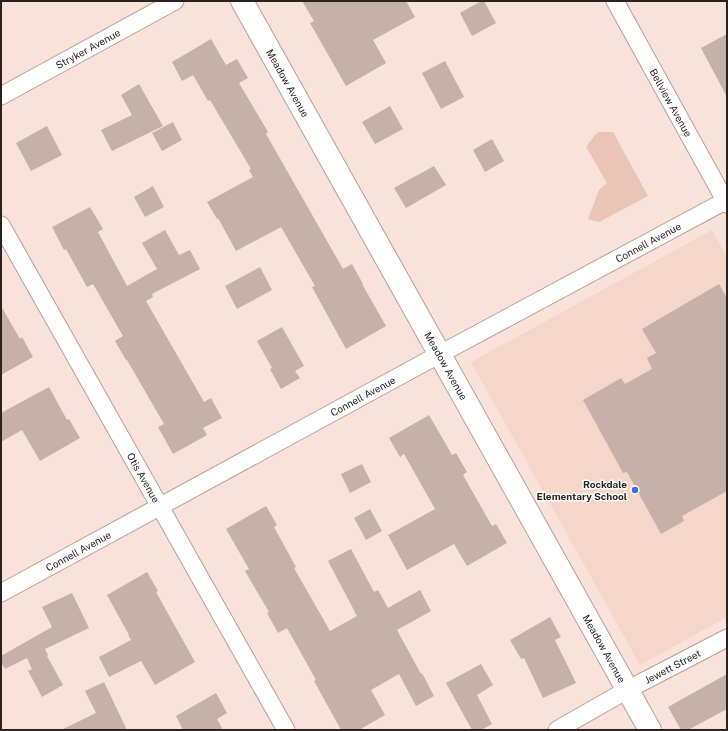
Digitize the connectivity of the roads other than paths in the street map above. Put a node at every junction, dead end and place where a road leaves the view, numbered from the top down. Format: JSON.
{"nodes":[{"id":1,"x":175,"y":1,"type":"edge"},
{"id":2,"x":242,"y":1,"type":"edge"},
{"id":3,"x":615,"y":1,"type":"edge"},
{"id":4,"x":1,"y":96,"type":"edge"},
{"id":5,"x":726,"y":203,"type":"edge"},
{"id":6,"x":1,"y":225,"type":"edge"},
{"id":7,"x":440,"y":354,"type":"junction"},
{"id":8,"x":160,"y":506,"type":"junction"},
{"id":9,"x":1,"y":593,"type":"edge"},
{"id":10,"x":727,"y":638,"type":"edge"},
{"id":11,"x":628,"y":690,"type":"junction"},
{"id":12,"x":286,"y":730,"type":"edge"},
{"id":13,"x":557,"y":730,"type":"edge"},
{"id":14,"x":650,"y":730,"type":"edge"}],
"edges":[{"from":1,"to":4,"type":"street","name":"Stryker Avenue"},
{"from":2,"to":7,"type":"street","name":"Meadow Avenue"},
{"from":3,"to":5,"type":"street","name":"Bellview Avenue"},
{"from":5,"to":7,"type":"street","name":"Connell Avenue"},
{"from":6,"to":8,"type":"street","name":"Otis Avenue"},
{"from":7,"to":8,"type":"street","name":"Connell Avenue"},
{"from":7,"to":11,"type":"street","name":"Meadow Avenue"},
{"from":8,"to":9,"type":"street","name":"Connell Avenue"},
{"from":8,"to":12,"type":"street","name":"Otis Avenue"},
{"from":10,"to":11,"type":"street","name":"Jewett Street"},
{"from":11,"to":13,"type":"street","name":"Jewett Street"},
{"from":11,"to":14,"type":"street","name":"Meadow Avenue"}]}
